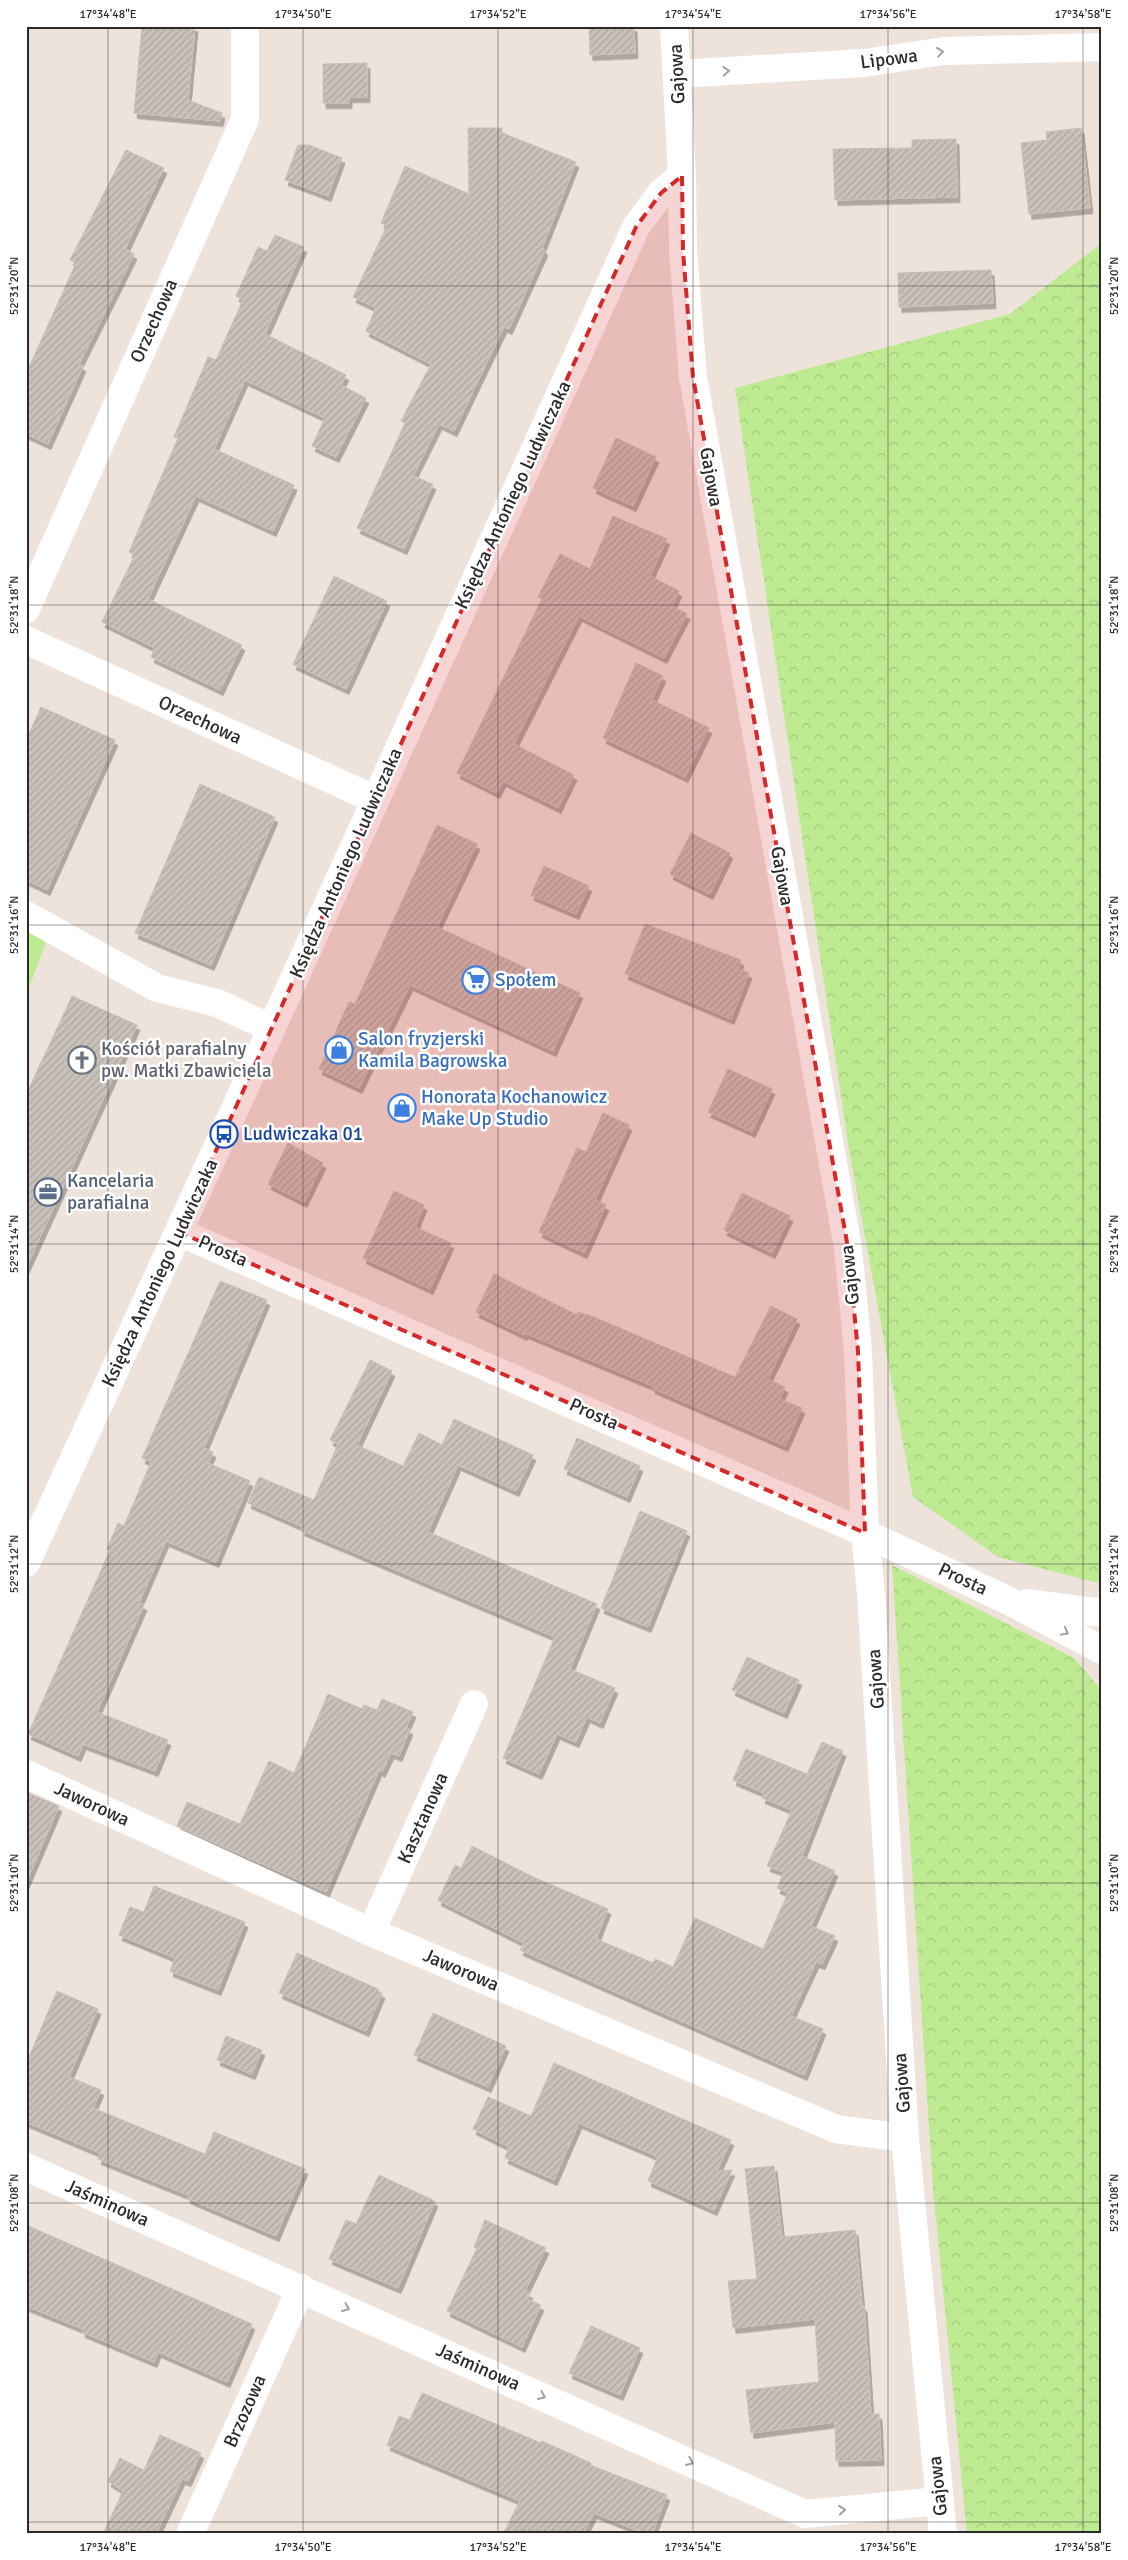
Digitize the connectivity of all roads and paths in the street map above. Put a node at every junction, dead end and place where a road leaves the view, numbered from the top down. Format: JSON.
{"nodes":[{"id":1,"x":245,"y":26,"type":"edge"},
{"id":2,"x":674,"y":26,"type":"edge"},
{"id":3,"x":1102,"y":47,"type":"edge"},
{"id":4,"x":677,"y":74,"type":"junction"},
{"id":5,"x":682,"y":176,"type":"junction"},
{"id":6,"x":26,"y":609,"type":"edge"},
{"id":7,"x":26,"y":640,"type":"edge"},
{"id":8,"x":374,"y":800,"type":"junction"},
{"id":9,"x":26,"y":916,"type":"edge"},
{"id":10,"x":271,"y":1028,"type":"junction"},
{"id":11,"x":179,"y":1232,"type":"junction"},
{"id":12,"x":865,"y":1533,"type":"junction"},
{"id":13,"x":26,"y":1563,"type":"edge"},
{"id":14,"x":1007,"y":1600,"type":"junction"},
{"id":15,"x":1102,"y":1613,"type":"edge"},
{"id":16,"x":1102,"y":1650,"type":"edge"},
{"id":17,"x":474,"y":1704,"type":"dead end"},
{"id":18,"x":26,"y":1774,"type":"edge"},
{"id":19,"x":371,"y":1932,"type":"junction"},
{"id":20,"x":905,"y":2138,"type":"junction"},
{"id":21,"x":26,"y":2167,"type":"edge"},
{"id":22,"x":301,"y":2288,"type":"junction"},
{"id":23,"x":939,"y":2501,"type":"junction"},
{"id":24,"x":190,"y":2534,"type":"edge"},
{"id":25,"x":943,"y":2534,"type":"edge"}],
"edges":[{"from":1,"to":6,"type":"street","name":"Orzechowa"},
{"from":2,"to":4,"type":"street","name":"Gajowa"},
{"from":4,"to":3,"type":"street","name":"Lipowa","one_way":true},
{"from":4,"to":5,"type":"street","name":"Gajowa"},
{"from":5,"to":8,"type":"street","name":"Księdza Antoniego Ludwiczaka"},
{"from":5,"to":12,"type":"street","name":"Gajowa"},
{"from":7,"to":8,"type":"street","name":"Orzechowa"},
{"from":8,"to":10,"type":"street","name":"Księdza Antoniego Ludwiczaka"},
{"from":9,"to":10,"type":"street"},
{"from":10,"to":11,"type":"street","name":"Księdza Antoniego Ludwiczaka"},
{"from":11,"to":12,"type":"street","name":"Prosta"},
{"from":11,"to":13,"type":"street","name":"Księdza Antoniego Ludwiczaka"},
{"from":12,"to":14,"type":"street","name":"Prosta"},
{"from":12,"to":20,"type":"street","name":"Gajowa"},
{"from":14,"to":15,"type":"street","name":"Prosta"},
{"from":14,"to":16,"type":"street","name":"Prosta","one_way":true},
{"from":17,"to":19,"type":"street","name":"Kasztanowa"},
{"from":18,"to":19,"type":"street","name":"Jaworowa"},
{"from":19,"to":20,"type":"street","name":"Jaworowa"},
{"from":20,"to":23,"type":"street","name":"Gajowa"},
{"from":21,"to":22,"type":"street","name":"Jaśminowa"},
{"from":22,"to":23,"type":"street","name":"Jaśminowa","one_way":true},
{"from":22,"to":24,"type":"street","name":"Brzozowa"},
{"from":23,"to":25,"type":"street","name":"Gajowa"}]}
